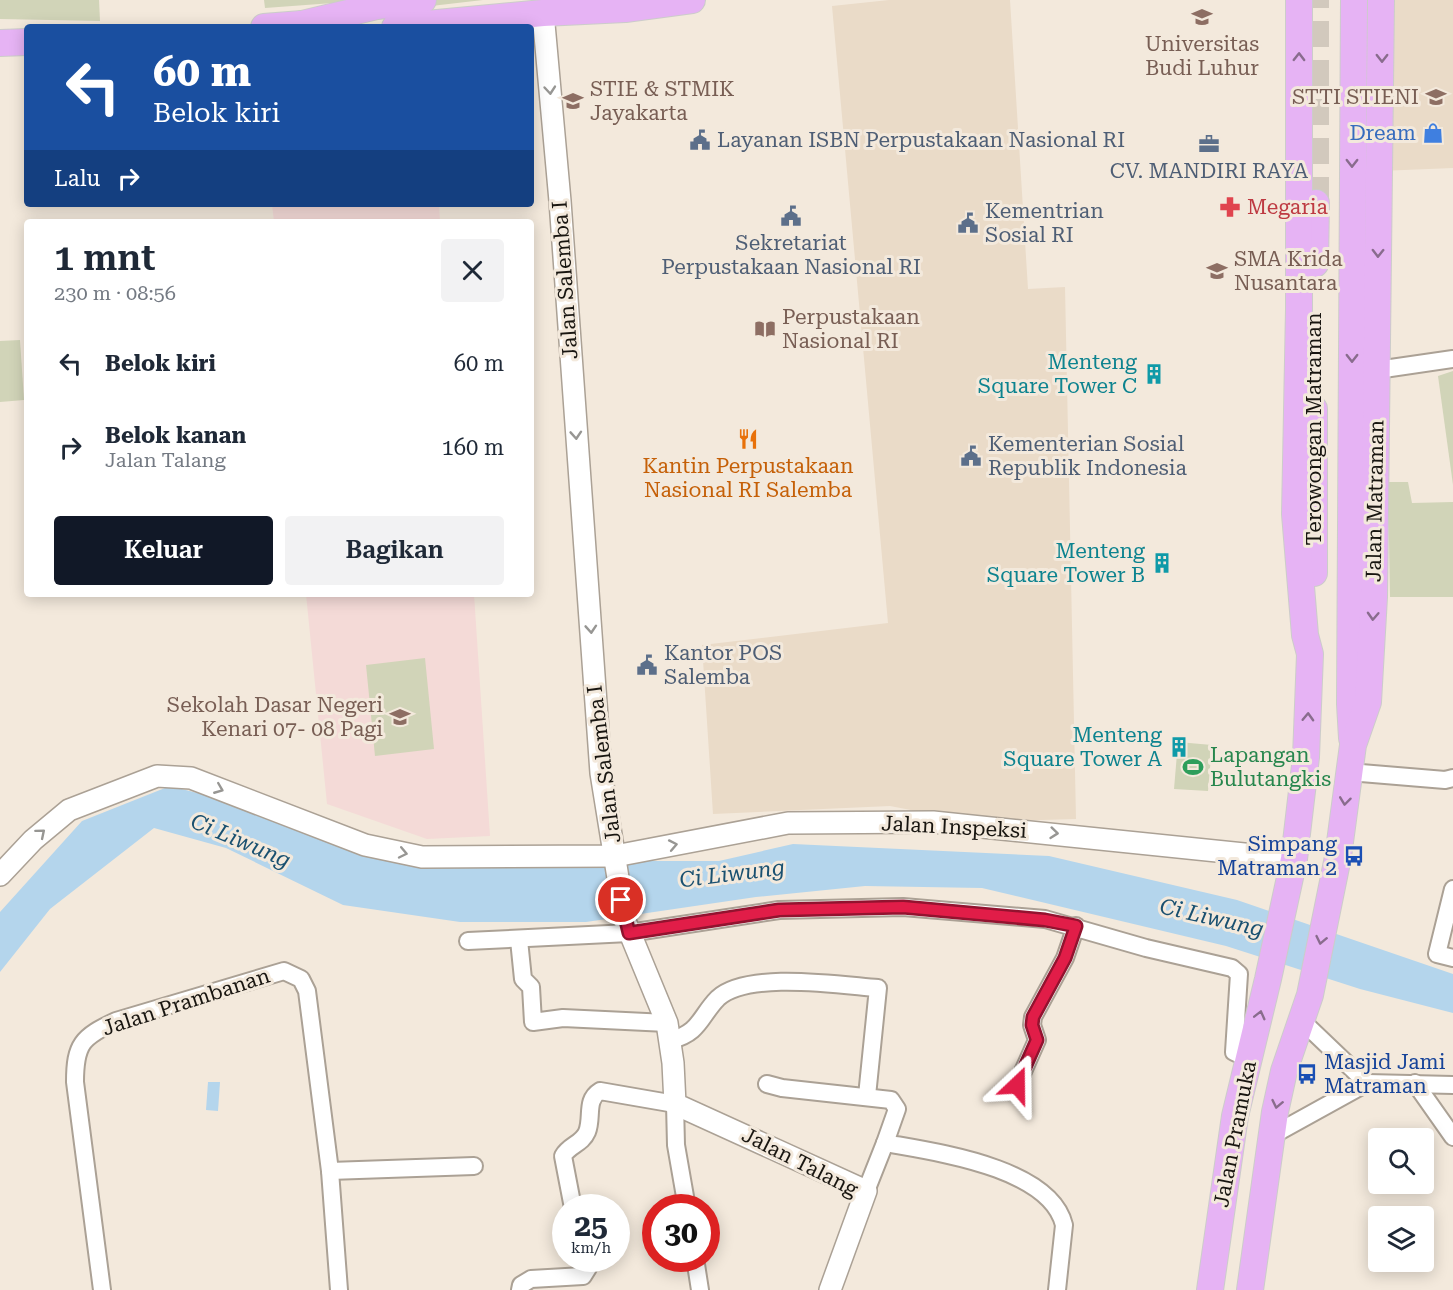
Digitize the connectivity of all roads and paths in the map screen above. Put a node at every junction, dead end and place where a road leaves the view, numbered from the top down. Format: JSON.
{"nodes":[{"id":1,"x":423,"y":0,"type":"edge"},
{"id":2,"x":692,"y":0,"type":"edge"},
{"id":3,"x":1354,"y":0,"type":"edge"},
{"id":4,"x":1300,"y":1,"type":"edge"},
{"id":5,"x":1379,"y":4,"type":"edge"},
{"id":6,"x":543,"y":13,"type":"junction"},
{"id":7,"x":303,"y":24,"type":"edge"},
{"id":8,"x":427,"y":24,"type":"edge"},
{"id":9,"x":24,"y":42,"type":"edge"},
{"id":10,"x":0,"y":43,"type":"edge"},
{"id":11,"x":1316,"y":203,"type":"tunnel mouth"},
{"id":12,"x":1453,"y":359,"type":"edge"},
{"id":13,"x":1377,"y":370,"type":"junction"},
{"id":14,"x":1310,"y":654,"type":"junction"},
{"id":15,"x":1353,"y":745,"type":"junction"},
{"id":16,"x":1349,"y":772,"type":"junction"},
{"id":17,"x":1453,"y":778,"type":"edge"},
{"id":18,"x":615,"y":857,"type":"junction"},
{"id":19,"x":1292,"y":870,"type":"junction"},
{"id":20,"x":0,"y":875,"type":"edge"},
{"id":21,"x":1453,"y":889,"type":"edge"},
{"id":22,"x":1076,"y":926,"type":"junction"},
{"id":23,"x":627,"y":927,"type":"junction"},
{"id":24,"x":519,"y":940,"type":"junction"},
{"id":25,"x":468,"y":941,"type":"dead end"},
{"id":26,"x":1445,"y":956,"type":"edge"},
{"id":27,"x":1310,"y":995,"type":"joint"},
{"id":28,"x":1300,"y":1020,"type":"junction"},
{"id":29,"x":669,"y":1032,"type":"junction"},
{"id":30,"x":1249,"y":1059,"type":"junction"},
{"id":31,"x":767,"y":1083,"type":"dead end"},
{"id":32,"x":1366,"y":1083,"type":"junction"},
{"id":33,"x":1415,"y":1083,"type":"junction"},
{"id":34,"x":1017,"y":1085,"type":"dead end"},
{"id":35,"x":1453,"y":1085,"type":"edge"},
{"id":36,"x":867,"y":1095,"type":"junction"},
{"id":37,"x":675,"y":1104,"type":"junction"},
{"id":38,"x":1271,"y":1136,"type":"junction"},
{"id":39,"x":1453,"y":1137,"type":"edge"},
{"id":40,"x":885,"y":1143,"type":"junction"},
{"id":41,"x":474,"y":1166,"type":"dead end"},
{"id":42,"x":330,"y":1171,"type":"junction"},
{"id":43,"x":866,"y":1191,"type":"junction"},
{"id":44,"x":570,"y":1194,"type":"edge"},
{"id":45,"x":685,"y":1194,"type":"edge"},
{"id":46,"x":586,"y":1272,"type":"edge"},
{"id":47,"x":697,"y":1272,"type":"edge"},
{"id":48,"x":832,"y":1289,"type":"edge"},
{"id":49,"x":102,"y":1290,"type":"edge"},
{"id":50,"x":339,"y":1290,"type":"edge"},
{"id":51,"x":520,"y":1290,"type":"edge"},
{"id":52,"x":700,"y":1290,"type":"edge"},
{"id":53,"x":1057,"y":1290,"type":"edge"},
{"id":54,"x":1210,"y":1290,"type":"edge"},
{"id":55,"x":1250,"y":1290,"type":"edge"}],
"edges":[{"from":1,"to":7,"type":"main road"},
{"from":2,"to":6,"type":"main road"},
{"from":3,"to":15,"type":"main road","one_way":true},
{"from":14,"to":4,"type":"main road","one_way":true},
{"from":5,"to":13,"type":"main road","name":"Jalan Matraman","one_way":true},
{"from":6,"to":8,"type":"main road"},
{"from":6,"to":18,"type":"street","name":"Jalan Salemba I","one_way":true},
{"from":9,"to":10,"type":"main road"},
{"from":11,"to":14,"type":"main road","name":"Terowongan Matraman"},
{"from":12,"to":13,"type":"street"},
{"from":13,"to":15,"type":"main road","name":"Jalan Matraman","one_way":true},
{"from":19,"to":14,"type":"main road","one_way":true},
{"from":15,"to":16,"type":"main road","name":"Jalan Matraman"},
{"from":16,"to":17,"type":"street"},
{"from":16,"to":27,"type":"main road","name":"Jalan Matraman","one_way":true},
{"from":18,"to":19,"type":"street","name":"Jalan Inspeksi","one_way":true},
{"from":20,"to":18,"type":"street","name":"Jalan Salemba I","one_way":true},
{"from":18,"to":23,"type":"street"},
{"from":30,"to":19,"type":"main road","name":"Jalan Pramuka","one_way":true},
{"from":21,"to":26,"type":"street"},
{"from":22,"to":23,"type":"street"},
{"from":22,"to":30,"type":"street"},
{"from":22,"to":34,"type":"street"},
{"from":23,"to":24,"type":"street"},
{"from":23,"to":29,"type":"street"},
{"from":24,"to":25,"type":"street"},
{"from":24,"to":29,"type":"street"},
{"from":27,"to":28,"type":"main road","name":"Jalan Pramuka"},
{"from":28,"to":32,"type":"street"},
{"from":28,"to":38,"type":"main road","name":"Jalan Pramuka","one_way":true},
{"from":29,"to":36,"type":"street"},
{"from":29,"to":37,"type":"street"},
{"from":30,"to":54,"type":"main road","name":"Jalan Pramuka"},
{"from":31,"to":36,"type":"street"},
{"from":32,"to":33,"type":"street"},
{"from":32,"to":38,"type":"street"},
{"from":33,"to":35,"type":"street"},
{"from":33,"to":39,"type":"street"},
{"from":36,"to":40,"type":"street"},
{"from":37,"to":43,"type":"street","name":"Jalan Talang"},
{"from":37,"to":44,"type":"street"},
{"from":37,"to":45,"type":"street"},
{"from":38,"to":55,"type":"main road","name":"Jalan Pramuka"},
{"from":40,"to":43,"type":"street"},
{"from":40,"to":53,"type":"street"},
{"from":41,"to":42,"type":"street"},
{"from":42,"to":49,"type":"street","name":"Jalan Prambanan"},
{"from":42,"to":50,"type":"street","name":"Jalan Prambanan"},
{"from":43,"to":48,"type":"street","name":"Jalan Talang"},
{"from":46,"to":51,"type":"street"},
{"from":47,"to":52,"type":"street"}]}
